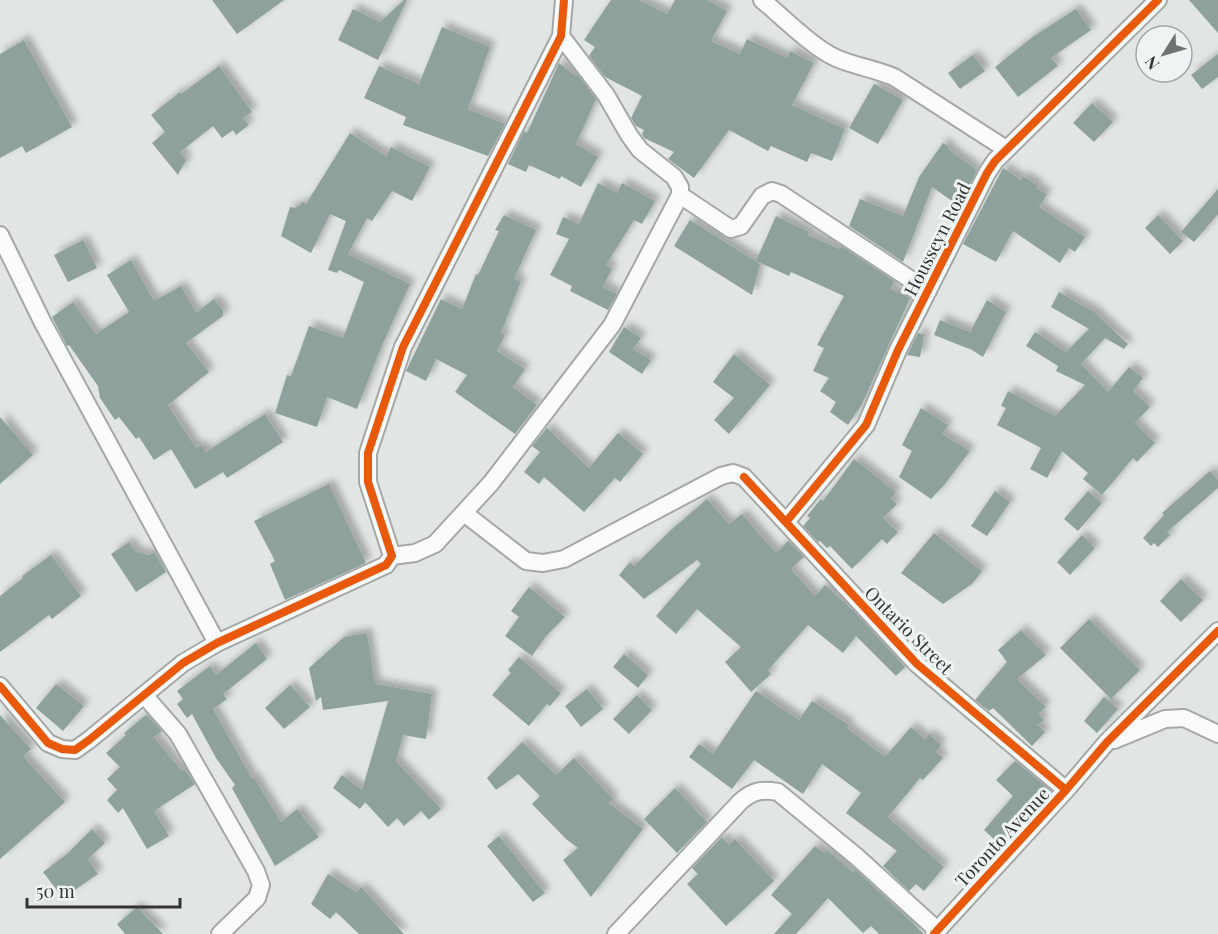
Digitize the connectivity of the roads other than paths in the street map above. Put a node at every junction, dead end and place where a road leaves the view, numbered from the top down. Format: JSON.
{"nodes":[{"id":1,"x":564,"y":0,"type":"edge"},
{"id":2,"x":762,"y":0,"type":"edge"},
{"id":3,"x":1158,"y":0,"type":"edge"},
{"id":4,"x":561,"y":36,"type":"junction"},
{"id":5,"x":1006,"y":149,"type":"junction"},
{"id":6,"x":680,"y":195,"type":"junction"},
{"id":7,"x":0,"y":235,"type":"edge"},
{"id":8,"x":928,"y":291,"type":"junction"},
{"id":9,"x":464,"y":513,"type":"junction"},
{"id":10,"x":786,"y":522,"type":"junction"},
{"id":11,"x":392,"y":556,"type":"junction"},
{"id":12,"x":1218,"y":631,"type":"edge"},
{"id":13,"x":218,"y":643,"type":"junction"},
{"id":14,"x":0,"y":686,"type":"edge"},
{"id":15,"x":144,"y":695,"type":"junction"},
{"id":16,"x":1218,"y":734,"type":"edge"},
{"id":17,"x":1107,"y":742,"type":"junction"},
{"id":18,"x":1066,"y":790,"type":"junction"},
{"id":19,"x":936,"y":932,"type":"edge"},
{"id":20,"x":220,"y":934,"type":"edge"},
{"id":21,"x":616,"y":934,"type":"edge"}],
"edges":[{"from":1,"to":4,"type":"street"},
{"from":2,"to":5,"type":"street"},
{"from":3,"to":5,"type":"street","name":"Housseyn Road"},
{"from":4,"to":6,"type":"street"},
{"from":4,"to":11,"type":"street"},
{"from":5,"to":8,"type":"street","name":"Housseyn Road"},
{"from":6,"to":8,"type":"street"},
{"from":6,"to":9,"type":"street"},
{"from":7,"to":13,"type":"street"},
{"from":8,"to":10,"type":"street","name":"Housseyn Road"},
{"from":9,"to":10,"type":"street","name":"Ontario Street"},
{"from":9,"to":11,"type":"street"},
{"from":10,"to":18,"type":"street","name":"Ontario Street"},
{"from":11,"to":13,"type":"street"},
{"from":12,"to":17,"type":"street","name":"Toronto Avenue"},
{"from":13,"to":15,"type":"street"},
{"from":14,"to":15,"type":"street"},
{"from":15,"to":20,"type":"street"},
{"from":16,"to":17,"type":"street"},
{"from":17,"to":18,"type":"street","name":"Toronto Avenue"},
{"from":18,"to":19,"type":"street","name":"Toronto Avenue"},
{"from":19,"to":21,"type":"street"}]}
